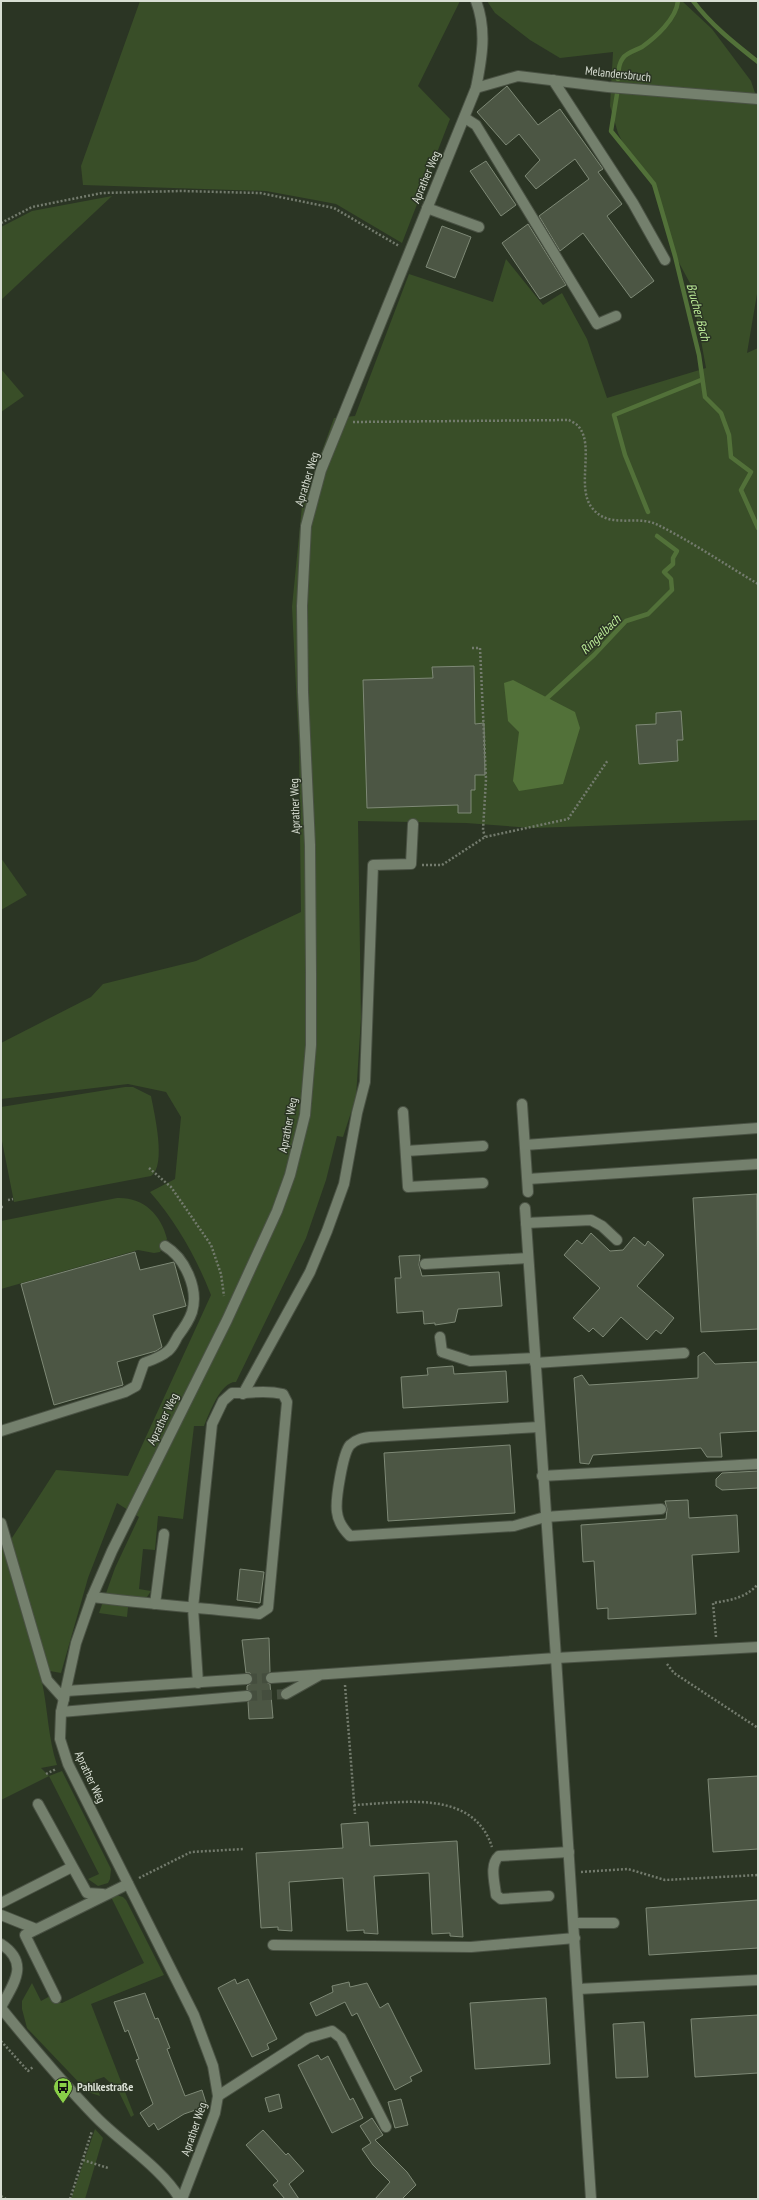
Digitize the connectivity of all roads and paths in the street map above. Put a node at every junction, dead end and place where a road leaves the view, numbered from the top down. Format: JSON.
{"nodes":[{"id":1,"x":476,"y":1,"type":"edge"},
{"id":2,"x":553,"y":80,"type":"junction"},
{"id":3,"x":476,"y":88,"type":"junction"},
{"id":4,"x":758,"y":99,"type":"edge"},
{"id":5,"x":465,"y":118,"type":"junction"},
{"id":6,"x":427,"y":208,"type":"junction"},
{"id":7,"x":1,"y":223,"type":"edge"},
{"id":8,"x":479,"y":227,"type":"dead end"},
{"id":9,"x":409,"y":252,"type":"junction"},
{"id":10,"x":666,"y":260,"type":"dead end"},
{"id":11,"x":616,"y":316,"type":"dead end"},
{"id":12,"x":341,"y":422,"type":"junction"},
{"id":13,"x":758,"y":584,"type":"edge"},
{"id":14,"x":472,"y":648,"type":"dead end"},
{"id":15,"x":608,"y":760,"type":"dead end"},
{"id":16,"x":413,"y":824,"type":"dead end"},
{"id":17,"x":485,"y":837,"type":"junction"},
{"id":18,"x":411,"y":864,"type":"junction"},
{"id":19,"x":522,"y":1104,"type":"dead end"},
{"id":20,"x":403,"y":1112,"type":"dead end"},
{"id":21,"x":758,"y":1128,"type":"edge"},
{"id":22,"x":525,"y":1145,"type":"junction"},
{"id":23,"x":483,"y":1146,"type":"dead end"},
{"id":24,"x":406,"y":1151,"type":"junction"},
{"id":25,"x":758,"y":1164,"type":"edge"},
{"id":26,"x":149,"y":1168,"type":"dead end"},
{"id":27,"x":528,"y":1179,"type":"junction"},
{"id":28,"x":483,"y":1183,"type":"dead end"},
{"id":29,"x":528,"y":1192,"type":"dead end"},
{"id":30,"x":13,"y":1199,"type":"dead end"},
{"id":31,"x":8,"y":1200,"type":"dead end"},
{"id":32,"x":525,"y":1208,"type":"dead end"},
{"id":33,"x":526,"y":1223,"type":"junction"},
{"id":34,"x":617,"y":1240,"type":"dead end"},
{"id":35,"x":165,"y":1246,"type":"dead end"},
{"id":36,"x":528,"y":1258,"type":"junction"},
{"id":37,"x":425,"y":1264,"type":"dead end"},
{"id":38,"x":224,"y":1297,"type":"dead end"},
{"id":39,"x":440,"y":1337,"type":"dead end"},
{"id":40,"x":684,"y":1353,"type":"dead end"},
{"id":41,"x":535,"y":1361,"type":"junction"},
{"id":42,"x":243,"y":1394,"type":"junction"},
{"id":43,"x":539,"y":1427,"type":"junction"},
{"id":44,"x":1,"y":1431,"type":"edge"},
{"id":45,"x":758,"y":1464,"type":"edge"},
{"id":46,"x":542,"y":1476,"type":"junction"},
{"id":47,"x":661,"y":1509,"type":"dead end"},
{"id":48,"x":545,"y":1517,"type":"junction"},
{"id":49,"x":1,"y":1523,"type":"edge"},
{"id":50,"x":164,"y":1534,"type":"dead end"},
{"id":51,"x":758,"y":1584,"type":"edge"},
{"id":52,"x":758,"y":1588,"type":"edge"},
{"id":53,"x":752,"y":1590,"type":"junction"},
{"id":54,"x":92,"y":1597,"type":"junction"},
{"id":55,"x":155,"y":1604,"type":"junction"},
{"id":56,"x":193,"y":1608,"type":"junction"},
{"id":57,"x":758,"y":1646,"type":"edge"},
{"id":58,"x":717,"y":1649,"type":"junction"},
{"id":59,"x":659,"y":1652,"type":"junction"},
{"id":60,"x":556,"y":1658,"type":"junction"},
{"id":61,"x":344,"y":1672,"type":"junction"},
{"id":62,"x":322,"y":1674,"type":"junction"},
{"id":63,"x":271,"y":1678,"type":"tunnel mouth"},
{"id":64,"x":247,"y":1679,"type":"tunnel mouth"},
{"id":65,"x":228,"y":1681,"type":"junction"},
{"id":66,"x":198,"y":1683,"type":"junction"},
{"id":67,"x":286,"y":1694,"type":"tunnel mouth"},
{"id":68,"x":65,"y":1695,"type":"junction"},
{"id":69,"x":247,"y":1696,"type":"tunnel mouth"},
{"id":70,"x":231,"y":1698,"type":"junction"},
{"id":71,"x":61,"y":1712,"type":"junction"},
{"id":72,"x":758,"y":1728,"type":"edge"},
{"id":73,"x":38,"y":1804,"type":"dead end"},
{"id":74,"x":354,"y":1805,"type":"junction"},
{"id":75,"x":355,"y":1814,"type":"dead end"},
{"id":76,"x":244,"y":1850,"type":"dead end"},
{"id":77,"x":569,"y":1852,"type":"junction"},
{"id":78,"x":496,"y":1859,"type":"junction"},
{"id":79,"x":72,"y":1867,"type":"junction"},
{"id":80,"x":571,"y":1872,"type":"junction"},
{"id":81,"x":758,"y":1875,"type":"edge"},
{"id":82,"x":128,"y":1884,"type":"junction"},
{"id":83,"x":105,"y":1894,"type":"junction"},
{"id":84,"x":549,"y":1896,"type":"dead end"},
{"id":85,"x":1,"y":1903,"type":"edge"},
{"id":86,"x":1,"y":1915,"type":"edge"},
{"id":87,"x":574,"y":1923,"type":"junction"},
{"id":88,"x":614,"y":1923,"type":"dead end"},
{"id":89,"x":36,"y":1928,"type":"junction"},
{"id":90,"x":575,"y":1938,"type":"junction"},
{"id":91,"x":1,"y":1944,"type":"edge"},
{"id":92,"x":273,"y":1945,"type":"dead end"},
{"id":93,"x":758,"y":1980,"type":"edge"},
{"id":94,"x":578,"y":1989,"type":"junction"},
{"id":95,"x":56,"y":1998,"type":"dead end"},
{"id":96,"x":1,"y":2007,"type":"edge"},
{"id":97,"x":1,"y":2041,"type":"edge"},
{"id":98,"x":42,"y":2059,"type":"junction"},
{"id":99,"x":218,"y":2096,"type":"junction"},
{"id":100,"x":96,"y":2117,"type":"junction"},
{"id":101,"x":386,"y":2127,"type":"dead end"},
{"id":102,"x":82,"y":2160,"type":"junction"},
{"id":103,"x":108,"y":2168,"type":"dead end"},
{"id":104,"x":1,"y":2196,"type":"edge"},
{"id":105,"x":6,"y":2199,"type":"edge"},
{"id":106,"x":70,"y":2199,"type":"edge"},
{"id":107,"x":181,"y":2199,"type":"edge"},
{"id":108,"x":591,"y":2199,"type":"edge"}],
"edges":[{"from":1,"to":3,"type":"street","name":"Aprather Weg"},
{"from":2,"to":3,"type":"street","name":"Melandersbruch"},
{"from":2,"to":4,"type":"street","name":"Melandersbruch"},
{"from":2,"to":10,"type":"street"},
{"from":3,"to":5,"type":"street","name":"Aprather Weg"},
{"from":5,"to":6,"type":"street","name":"Aprather Weg"},
{"from":5,"to":11,"type":"street"},
{"from":6,"to":8,"type":"street"},
{"from":6,"to":9,"type":"street","name":"Aprather Weg"},
{"from":7,"to":9,"type":"path"},
{"from":9,"to":12,"type":"street","name":"Aprather Weg"},
{"from":12,"to":13,"type":"path"},
{"from":12,"to":54,"type":"street","name":"Aprather Weg"},
{"from":14,"to":17,"type":"path"},
{"from":15,"to":17,"type":"path"},
{"from":16,"to":18,"type":"street"},
{"from":17,"to":18,"type":"path"},
{"from":18,"to":42,"type":"street"},
{"from":19,"to":22,"type":"street"},
{"from":20,"to":24,"type":"street"},
{"from":21,"to":22,"type":"street"},
{"from":22,"to":27,"type":"street"},
{"from":23,"to":24,"type":"street"},
{"from":24,"to":28,"type":"street"},
{"from":25,"to":27,"type":"street"},
{"from":26,"to":38,"type":"path"},
{"from":27,"to":29,"type":"street"},
{"from":30,"to":31,"type":"path"},
{"from":32,"to":33,"type":"street"},
{"from":33,"to":34,"type":"street"},
{"from":33,"to":36,"type":"street"},
{"from":35,"to":44,"type":"street"},
{"from":36,"to":37,"type":"street"},
{"from":36,"to":41,"type":"street"},
{"from":39,"to":41,"type":"street"},
{"from":40,"to":41,"type":"street"},
{"from":41,"to":43,"type":"street"},
{"from":42,"to":56,"type":"street"},
{"from":42,"to":56,"type":"street"},
{"from":43,"to":46,"type":"street"},
{"from":43,"to":48,"type":"street"},
{"from":45,"to":46,"type":"street"},
{"from":46,"to":48,"type":"street"},
{"from":47,"to":48,"type":"street"},
{"from":48,"to":60,"type":"street"},
{"from":49,"to":68,"type":"street"},
{"from":50,"to":55,"type":"street"},
{"from":51,"to":53,"type":"path"},
{"from":52,"to":53,"type":"path"},
{"from":53,"to":58,"type":"path"},
{"from":54,"to":55,"type":"street"},
{"from":54,"to":68,"type":"street","name":"Aprather Weg"},
{"from":55,"to":56,"type":"street"},
{"from":56,"to":66,"type":"street"},
{"from":57,"to":58,"type":"street"},
{"from":58,"to":59,"type":"street"},
{"from":59,"to":60,"type":"street"},
{"from":59,"to":72,"type":"path"},
{"from":60,"to":61,"type":"street"},
{"from":60,"to":77,"type":"street"},
{"from":61,"to":62,"type":"street"},
{"from":61,"to":74,"type":"path"},
{"from":62,"to":63,"type":"street"},
{"from":62,"to":67,"type":"street"},
{"from":64,"to":65,"type":"street"},
{"from":65,"to":66,"type":"street"},
{"from":65,"to":70,"type":"street"},
{"from":66,"to":68,"type":"street"},
{"from":68,"to":71,"type":"street","name":"Aprather Weg"},
{"from":69,"to":70,"type":"street"},
{"from":70,"to":71,"type":"street"},
{"from":71,"to":82,"type":"street","name":"Aprather Weg"},
{"from":73,"to":79,"type":"street"},
{"from":74,"to":75,"type":"path"},
{"from":74,"to":78,"type":"path"},
{"from":76,"to":82,"type":"path"},
{"from":77,"to":78,"type":"street"},
{"from":77,"to":80,"type":"street"},
{"from":78,"to":84,"type":"street"},
{"from":79,"to":83,"type":"street"},
{"from":79,"to":85,"type":"street"},
{"from":80,"to":81,"type":"path"},
{"from":80,"to":87,"type":"street"},
{"from":82,"to":83,"type":"street"},
{"from":82,"to":99,"type":"street","name":"Aprather Weg"},
{"from":83,"to":89,"type":"street"},
{"from":86,"to":89,"type":"street"},
{"from":87,"to":88,"type":"street"},
{"from":87,"to":90,"type":"street"},
{"from":89,"to":95,"type":"street"},
{"from":90,"to":92,"type":"street"},
{"from":90,"to":94,"type":"street"},
{"from":91,"to":96,"type":"street"},
{"from":93,"to":94,"type":"street"},
{"from":94,"to":108,"type":"street"},
{"from":96,"to":98,"type":"street"},
{"from":97,"to":98,"type":"path"},
{"from":98,"to":100,"type":"street"},
{"from":99,"to":101,"type":"street"},
{"from":99,"to":107,"type":"street","name":"Aprather Weg"},
{"from":100,"to":102,"type":"path"},
{"from":100,"to":107,"type":"street"},
{"from":102,"to":103,"type":"path"},
{"from":102,"to":106,"type":"path"},
{"from":104,"to":105,"type":"path"}]}
